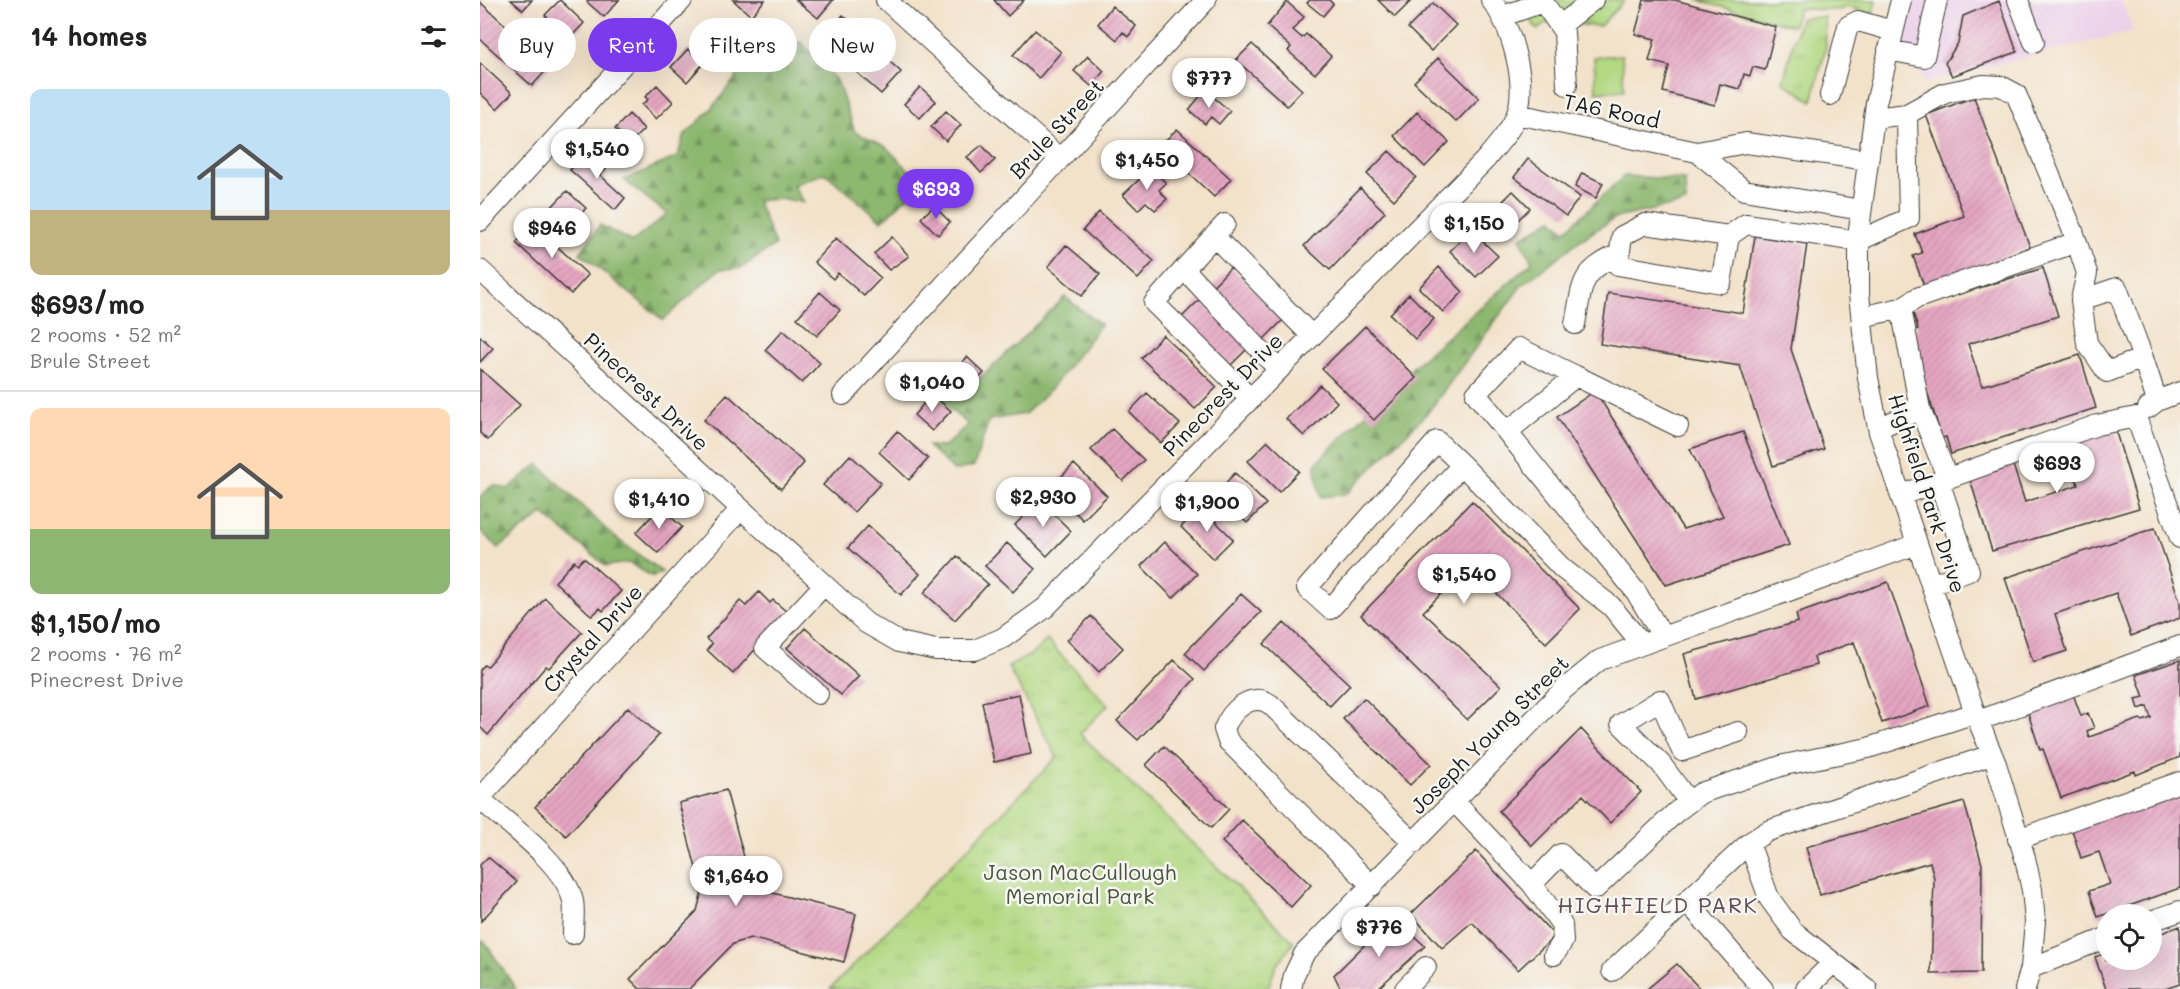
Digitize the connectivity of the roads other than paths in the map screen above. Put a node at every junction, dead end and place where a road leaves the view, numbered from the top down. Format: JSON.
{"nodes":[{"id":1,"x":682,"y":0,"type":"edge"},
{"id":2,"x":886,"y":0,"type":"edge"},
{"id":3,"x":1206,"y":0,"type":"edge"},
{"id":4,"x":1491,"y":0,"type":"edge"},
{"id":5,"x":1593,"y":0,"type":"edge"},
{"id":6,"x":1901,"y":0,"type":"edge"},
{"id":7,"x":1937,"y":0,"type":"edge"},
{"id":8,"x":2018,"y":0,"type":"edge"},
{"id":9,"x":1542,"y":1,"type":"edge"},
{"id":10,"x":1503,"y":16,"type":"junction"},
{"id":11,"x":1561,"y":25,"type":"junction"},
{"id":12,"x":1893,"y":31,"type":"junction"},
{"id":13,"x":2034,"y":42,"type":"dead end"},
{"id":14,"x":1888,"y":50,"type":"junction"},
{"id":15,"x":1566,"y":85,"type":"dead end"},
{"id":16,"x":1830,"y":95,"type":"dead end"},
{"id":17,"x":1517,"y":114,"type":"junction"},
{"id":18,"x":1906,"y":114,"type":"junction"},
{"id":19,"x":1874,"y":118,"type":"junction"},
{"id":20,"x":1697,"y":152,"type":"junction"},
{"id":21,"x":1060,"y":159,"type":"junction"},
{"id":22,"x":1868,"y":160,"type":"junction"},
{"id":23,"x":1861,"y":210,"type":"junction"},
{"id":24,"x":480,"y":221,"type":"edge"},
{"id":25,"x":1729,"y":236,"type":"junction"},
{"id":26,"x":1858,"y":242,"type":"junction"},
{"id":27,"x":2077,"y":242,"type":"junction"},
{"id":28,"x":1619,"y":254,"type":"junction"},
{"id":29,"x":1184,"y":269,"type":"junction"},
{"id":30,"x":480,"y":270,"type":"edge"},
{"id":31,"x":2081,"y":300,"type":"junction"},
{"id":32,"x":1901,"y":308,"type":"junction"},
{"id":33,"x":1862,"y":317,"type":"junction"},
{"id":34,"x":1575,"y":324,"type":"dead end"},
{"id":35,"x":1312,"y":336,"type":"junction"},
{"id":36,"x":2143,"y":358,"type":"junction"},
{"id":37,"x":1279,"y":370,"type":"junction"},
{"id":38,"x":1576,"y":376,"type":"junction"},
{"id":39,"x":2180,"y":392,"type":"edge"},
{"id":40,"x":843,"y":395,"type":"dead end"},
{"id":41,"x":1251,"y":399,"type":"junction"},
{"id":42,"x":2157,"y":401,"type":"junction"},
{"id":43,"x":1920,"y":410,"type":"junction"},
{"id":44,"x":2136,"y":417,"type":"junction"},
{"id":45,"x":1678,"y":426,"type":"dead end"},
{"id":46,"x":1879,"y":428,"type":"junction"},
{"id":47,"x":1507,"y":432,"type":"junction"},
{"id":48,"x":1462,"y":465,"type":"junction"},
{"id":49,"x":1943,"y":479,"type":"junction"},
{"id":50,"x":2172,"y":491,"type":"edge"},
{"id":51,"x":1901,"y":495,"type":"junction"},
{"id":52,"x":740,"y":510,"type":"junction"},
{"id":53,"x":2180,"y":538,"type":"edge"},
{"id":54,"x":1917,"y":544,"type":"junction"},
{"id":55,"x":824,"y":585,"type":"junction"},
{"id":56,"x":1931,"y":585,"type":"junction"},
{"id":57,"x":1663,"y":637,"type":"junction"},
{"id":58,"x":1641,"y":643,"type":"junction"},
{"id":59,"x":2180,"y":646,"type":"edge"},
{"id":60,"x":818,"y":694,"type":"dead end"},
{"id":61,"x":1977,"y":717,"type":"junction"},
{"id":62,"x":1738,"y":732,"type":"dead end"},
{"id":63,"x":1682,"y":751,"type":"junction"},
{"id":64,"x":1991,"y":755,"type":"junction"},
{"id":65,"x":1661,"y":764,"type":"junction"},
{"id":66,"x":2180,"y":782,"type":"edge"},
{"id":67,"x":480,"y":799,"type":"edge"},
{"id":68,"x":1454,"y":801,"type":"junction"},
{"id":69,"x":1689,"y":802,"type":"junction"},
{"id":70,"x":2018,"y":839,"type":"junction"},
{"id":71,"x":1414,"y":843,"type":"junction"},
{"id":72,"x":1749,"y":843,"type":"junction"},
{"id":73,"x":1532,"y":884,"type":"junction"},
{"id":74,"x":1372,"y":886,"type":"junction"},
{"id":75,"x":1687,"y":901,"type":"junction"},
{"id":76,"x":2180,"y":911,"type":"edge"},
{"id":77,"x":2162,"y":917,"type":"edge"},
{"id":78,"x":573,"y":934,"type":"dead end"},
{"id":79,"x":2096,"y":942,"type":"edge"},
{"id":80,"x":1554,"y":955,"type":"dead end"},
{"id":81,"x":1832,"y":964,"type":"junction"},
{"id":82,"x":1425,"y":967,"type":"dead end"},
{"id":83,"x":2031,"y":968,"type":"junction"},
{"id":84,"x":1612,"y":971,"type":"dead end"},
{"id":85,"x":1291,"y":989,"type":"edge"},
{"id":86,"x":1405,"y":989,"type":"edge"},
{"id":87,"x":1763,"y":989,"type":"edge"},
{"id":88,"x":1806,"y":989,"type":"edge"},
{"id":89,"x":1867,"y":989,"type":"edge"},
{"id":90,"x":2025,"y":989,"type":"edge"}],
"edges":[{"from":1,"to":24,"type":"street"},
{"from":2,"to":21,"type":"street"},
{"from":3,"to":21,"type":"street","name":"Brule Street"},
{"from":4,"to":10,"type":"street"},
{"from":5,"to":11,"type":"street"},
{"from":6,"to":12,"type":"street","name":"Highfield Park Drive"},
{"from":7,"to":14,"type":"street"},
{"from":8,"to":13,"type":"street"},
{"from":9,"to":10,"type":"street"},
{"from":9,"to":11,"type":"street"},
{"from":10,"to":17,"type":"street"},
{"from":11,"to":15,"type":"street"},
{"from":12,"to":14,"type":"street","name":"Highfield Park Drive"},
{"from":12,"to":16,"type":"street"},
{"from":14,"to":19,"type":"street","name":"Highfield Park Drive"},
{"from":17,"to":20,"type":"street","name":"TA6 Road"},
{"from":17,"to":35,"type":"street","name":"Pinecrest Drive"},
{"from":18,"to":19,"type":"street"},
{"from":18,"to":26,"type":"street"},
{"from":18,"to":27,"type":"street"},
{"from":19,"to":22,"type":"street","name":"Highfield Park Drive"},
{"from":20,"to":22,"type":"street","name":"TA6 Road"},
{"from":20,"to":23,"type":"street","name":"TA6 Road"},
{"from":21,"to":40,"type":"street","name":"Brule Street"},
{"from":22,"to":23,"type":"street","name":"Highfield Park Drive"},
{"from":23,"to":26,"type":"street","name":"Highfield Park Drive"},
{"from":25,"to":26,"type":"street"},
{"from":25,"to":28,"type":"street"},
{"from":25,"to":28,"type":"street"},
{"from":26,"to":33,"type":"street","name":"Highfield Park Drive"},
{"from":27,"to":31,"type":"street"},
{"from":27,"to":32,"type":"street"},
{"from":28,"to":34,"type":"street"},
{"from":29,"to":35,"type":"street"},
{"from":29,"to":37,"type":"street"},
{"from":29,"to":41,"type":"street"},
{"from":30,"to":52,"type":"street","name":"Pinecrest Drive"},
{"from":31,"to":36,"type":"street"},
{"from":31,"to":36,"type":"street"},
{"from":32,"to":33,"type":"street"},
{"from":32,"to":43,"type":"street"},
{"from":33,"to":46,"type":"street","name":"Highfield Park Drive"},
{"from":35,"to":37,"type":"street","name":"Pinecrest Drive"},
{"from":36,"to":42,"type":"street"},
{"from":37,"to":41,"type":"street","name":"Pinecrest Drive"},
{"from":38,"to":45,"type":"street"},
{"from":38,"to":47,"type":"street"},
{"from":38,"to":47,"type":"street"},
{"from":39,"to":42,"type":"street"},
{"from":41,"to":55,"type":"street","name":"Pinecrest Drive"},
{"from":42,"to":44,"type":"street"},
{"from":43,"to":46,"type":"street"},
{"from":43,"to":49,"type":"street"},
{"from":44,"to":49,"type":"street"},
{"from":44,"to":50,"type":"street"},
{"from":46,"to":51,"type":"street","name":"Highfield Park Drive"},
{"from":47,"to":57,"type":"street"},
{"from":48,"to":48,"type":"street"},
{"from":48,"to":58,"type":"street"},
{"from":49,"to":51,"type":"street"},
{"from":49,"to":56,"type":"street"},
{"from":50,"to":53,"type":"street"},
{"from":51,"to":54,"type":"street","name":"Highfield Park Drive"},
{"from":52,"to":55,"type":"street","name":"Pinecrest Drive"},
{"from":52,"to":67,"type":"street","name":"Crystal Drive"},
{"from":54,"to":56,"type":"street","name":"Highfield Park Drive"},
{"from":54,"to":57,"type":"street","name":"Joseph Young Street"},
{"from":55,"to":60,"type":"street"},
{"from":56,"to":61,"type":"street","name":"Highfield Park Drive"},
{"from":57,"to":58,"type":"street","name":"Joseph Young Street"},
{"from":58,"to":68,"type":"street","name":"Joseph Young Street"},
{"from":59,"to":61,"type":"street"},
{"from":61,"to":64,"type":"street","name":"Highfield Park Drive"},
{"from":61,"to":69,"type":"street"},
{"from":62,"to":63,"type":"street"},
{"from":63,"to":65,"type":"street"},
{"from":63,"to":65,"type":"street"},
{"from":64,"to":70,"type":"street","name":"Highfield Park Drive"},
{"from":64,"to":72,"type":"street"},
{"from":65,"to":69,"type":"street"},
{"from":66,"to":70,"type":"street"},
{"from":67,"to":78,"type":"street"},
{"from":68,"to":71,"type":"street","name":"Joseph Young Street"},
{"from":68,"to":73,"type":"street"},
{"from":69,"to":73,"type":"street"},
{"from":70,"to":83,"type":"street","name":"Highfield Park Drive"},
{"from":71,"to":74,"type":"street","name":"Joseph Young Street"},
{"from":71,"to":74,"type":"street"},
{"from":72,"to":75,"type":"street"},
{"from":72,"to":81,"type":"street"},
{"from":73,"to":80,"type":"street"},
{"from":74,"to":85,"type":"street","name":"Joseph Young Street"},
{"from":75,"to":84,"type":"street"},
{"from":75,"to":87,"type":"street"},
{"from":76,"to":77,"type":"street"},
{"from":79,"to":83,"type":"street"},
{"from":81,"to":88,"type":"street"},
{"from":81,"to":89,"type":"street"},
{"from":82,"to":86,"type":"street"},
{"from":83,"to":90,"type":"street","name":"Highfield Park Drive"}]}
